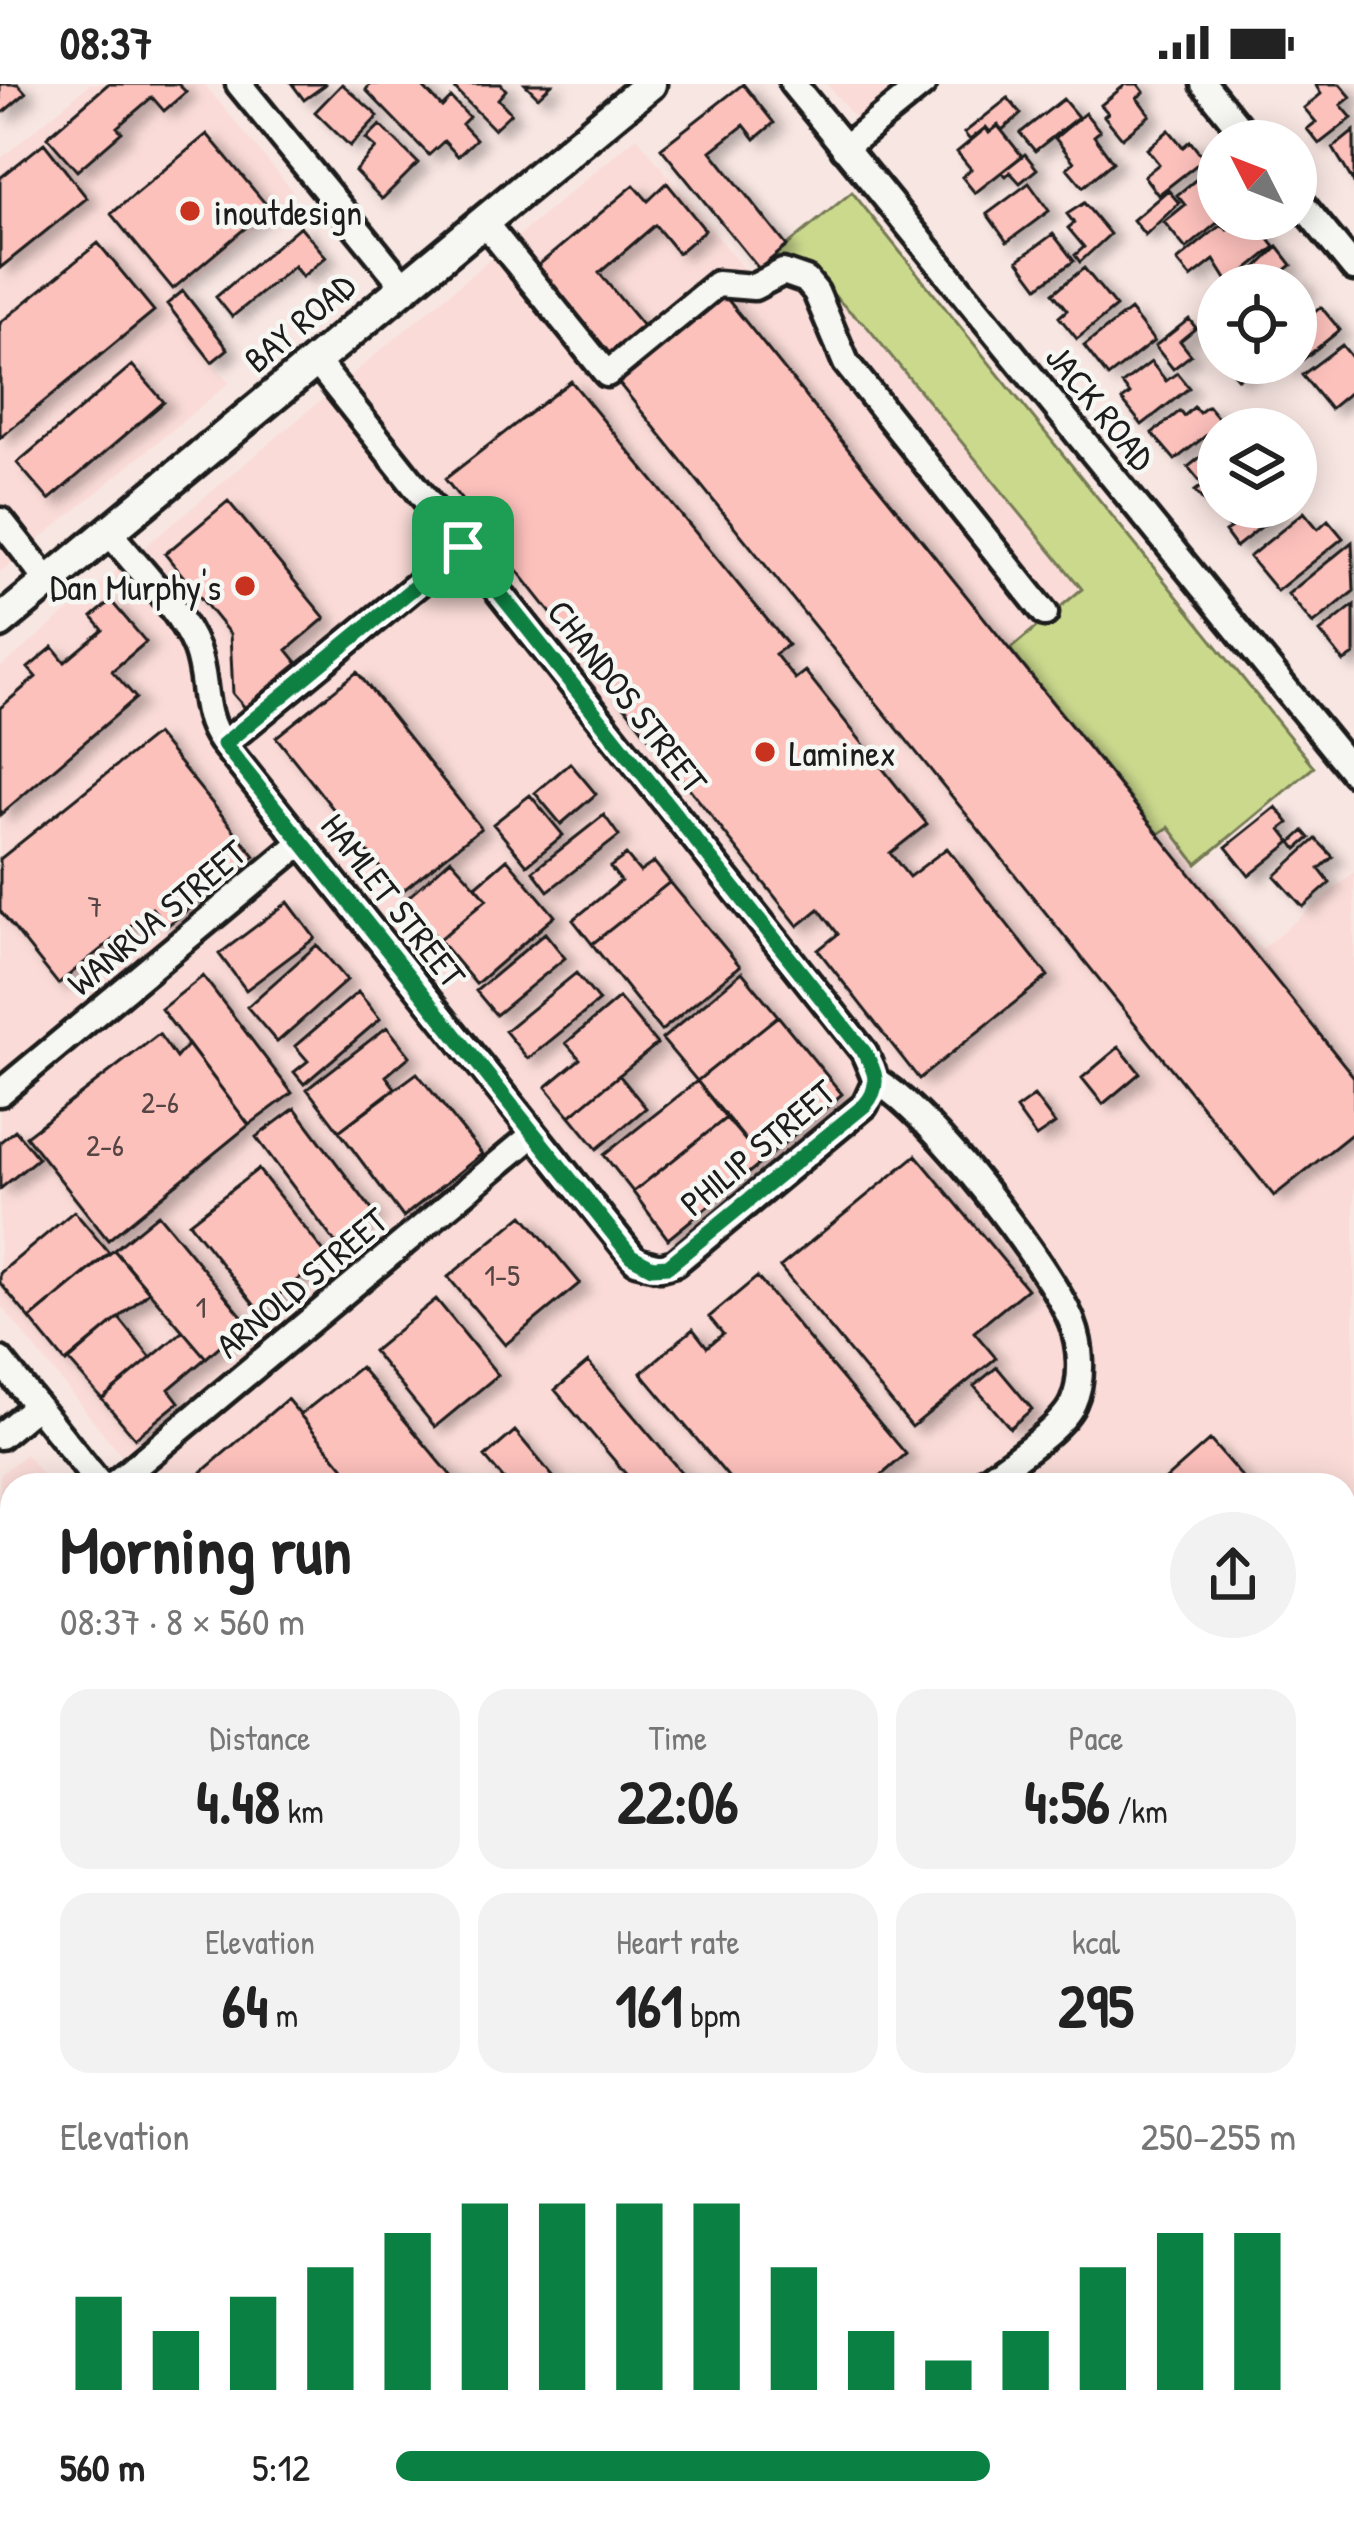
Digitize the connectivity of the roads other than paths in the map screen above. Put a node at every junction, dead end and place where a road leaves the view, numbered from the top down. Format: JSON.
{"nodes":[{"id":1,"x":239,"y":84,"type":"edge"},
{"id":2,"x":650,"y":84,"type":"edge"},
{"id":3,"x":793,"y":84,"type":"edge"},
{"id":4,"x":923,"y":84,"type":"edge"},
{"id":5,"x":1204,"y":84,"type":"edge"},
{"id":6,"x":1233,"y":120,"type":"edge"},
{"id":7,"x":844,"y":148,"type":"junction"},
{"id":8,"x":483,"y":221,"type":"junction"},
{"id":9,"x":1317,"y":223,"type":"edge"},
{"id":10,"x":1354,"y":268,"type":"edge"},
{"id":11,"x":404,"y":286,"type":"junction"},
{"id":12,"x":315,"y":361,"type":"junction"},
{"id":13,"x":2,"y":520,"type":"edge"},
{"id":14,"x":109,"y":532,"type":"junction"},
{"id":15,"x":463,"y":547,"type":"junction"},
{"id":16,"x":25,"y":591,"type":"edge"},
{"id":17,"x":1045,"y":613,"type":"dead end"},
{"id":18,"x":0,"y":622,"type":"edge"},
{"id":19,"x":224,"y":744,"type":"junction"},
{"id":20,"x":1354,"y":773,"type":"edge"},
{"id":21,"x":302,"y":842,"type":"junction"},
{"id":22,"x":876,"y":1081,"type":"junction"},
{"id":23,"x":0,"y":1093,"type":"edge"},
{"id":24,"x":534,"y":1134,"type":"junction"},
{"id":25,"x":675,"y":1263,"type":"joint"},
{"id":26,"x":0,"y":1360,"type":"edge"},
{"id":27,"x":36,"y":1406,"type":"junction"},
{"id":28,"x":0,"y":1436,"type":"edge"},
{"id":29,"x":90,"y":1473,"type":"edge"},
{"id":30,"x":127,"y":1473,"type":"edge"},
{"id":31,"x":995,"y":1473,"type":"edge"}],
"edges":[{"from":1,"to":11,"type":"street"},
{"from":2,"to":8,"type":"main road","name":"BAY ROAD"},
{"from":3,"to":7,"type":"street","name":"JACK ROAD"},
{"from":4,"to":7,"type":"street"},
{"from":5,"to":6,"type":"street"},
{"from":7,"to":20,"type":"street","name":"JACK ROAD"},
{"from":8,"to":11,"type":"main road","name":"BAY ROAD"},
{"from":8,"to":17,"type":"street"},
{"from":9,"to":10,"type":"street"},
{"from":11,"to":12,"type":"main road","name":"BAY ROAD"},
{"from":12,"to":14,"type":"main road","name":"BAY ROAD"},
{"from":12,"to":15,"type":"street","name":"CHANDOS STREET"},
{"from":13,"to":16,"type":"street"},
{"from":14,"to":16,"type":"main road","name":"BAY ROAD"},
{"from":14,"to":19,"type":"street","name":"HAMLET STREET"},
{"from":15,"to":19,"type":"street"},
{"from":15,"to":22,"type":"street","name":"CHANDOS STREET"},
{"from":16,"to":18,"type":"main road","name":"BAY ROAD"},
{"from":19,"to":21,"type":"street","name":"HAMLET STREET"},
{"from":21,"to":23,"type":"street","name":"WANRUA STREET"},
{"from":21,"to":24,"type":"street","name":"HAMLET STREET"},
{"from":22,"to":25,"type":"street","name":"PHILIP STREET"},
{"from":22,"to":31,"type":"street","name":"CHANDOS STREET"},
{"from":24,"to":25,"type":"street","name":"HAMLET STREET"},
{"from":24,"to":30,"type":"street","name":"ARNOLD STREET"},
{"from":26,"to":27,"type":"street"},
{"from":27,"to":28,"type":"street"},
{"from":27,"to":29,"type":"street"}]}
